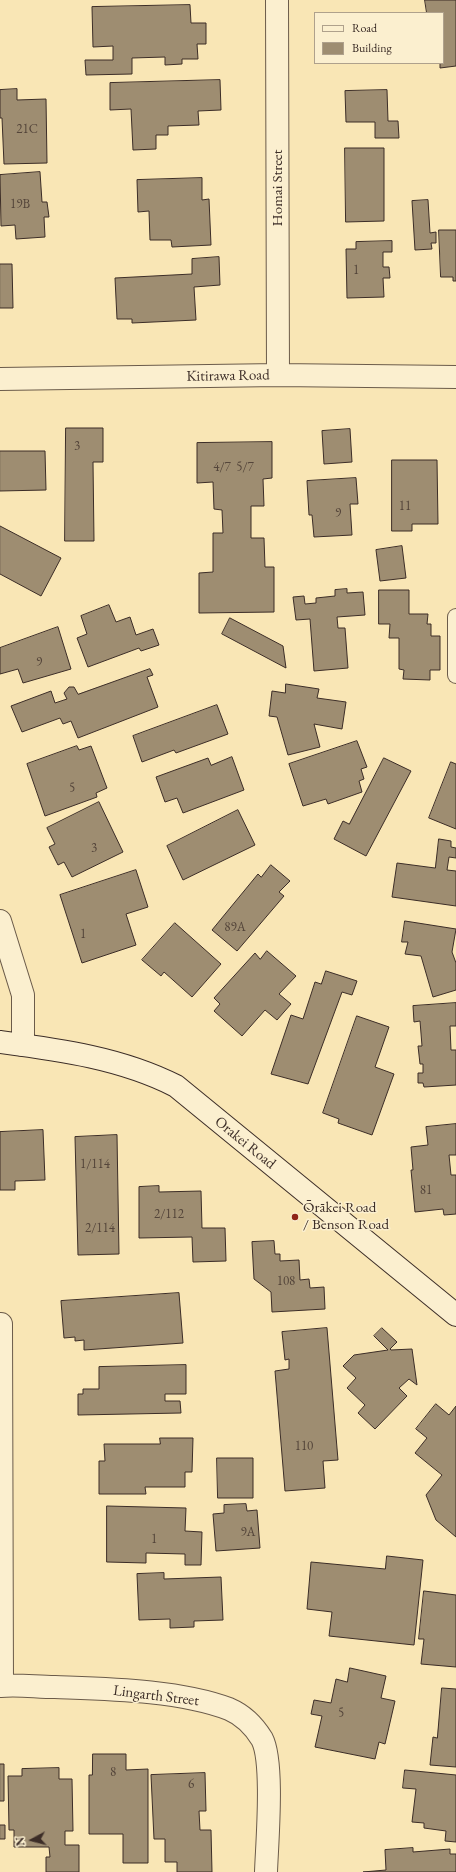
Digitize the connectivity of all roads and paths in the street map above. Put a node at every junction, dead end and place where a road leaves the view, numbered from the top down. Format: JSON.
{"nodes":[{"id":1,"x":277,"y":0,"type":"edge"},
{"id":2,"x":278,"y":375,"type":"junction"},
{"id":3,"x":456,"y":377,"type":"edge"},
{"id":4,"x":0,"y":379,"type":"edge"},
{"id":5,"x":456,"y":617,"type":"edge"},
{"id":6,"x":456,"y":675,"type":"edge"},
{"id":7,"x":0,"y":921,"type":"edge"},
{"id":8,"x":0,"y":1042,"type":"edge"},
{"id":9,"x":23,"y":1045,"type":"junction"},
{"id":10,"x":456,"y":1315,"type":"edge"},
{"id":11,"x":1,"y":1324,"type":"edge"},
{"id":12,"x":1,"y":1686,"type":"edge"},
{"id":13,"x":266,"y":1872,"type":"edge"}],
"edges":[{"from":1,"to":2,"type":"street","name":"Homai Street"},
{"from":2,"to":3,"type":"street","name":"Kitirawa Road"},
{"from":2,"to":4,"type":"street","name":"Kitirawa Road"},
{"from":5,"to":6,"type":"lane"},
{"from":7,"to":9,"type":"street"},
{"from":8,"to":9,"type":"street","name":"Orakei Road"},
{"from":9,"to":10,"type":"street","name":"Orakei Road"},
{"from":11,"to":12,"type":"street"},
{"from":12,"to":13,"type":"street","name":"Lingarth Street"}]}
